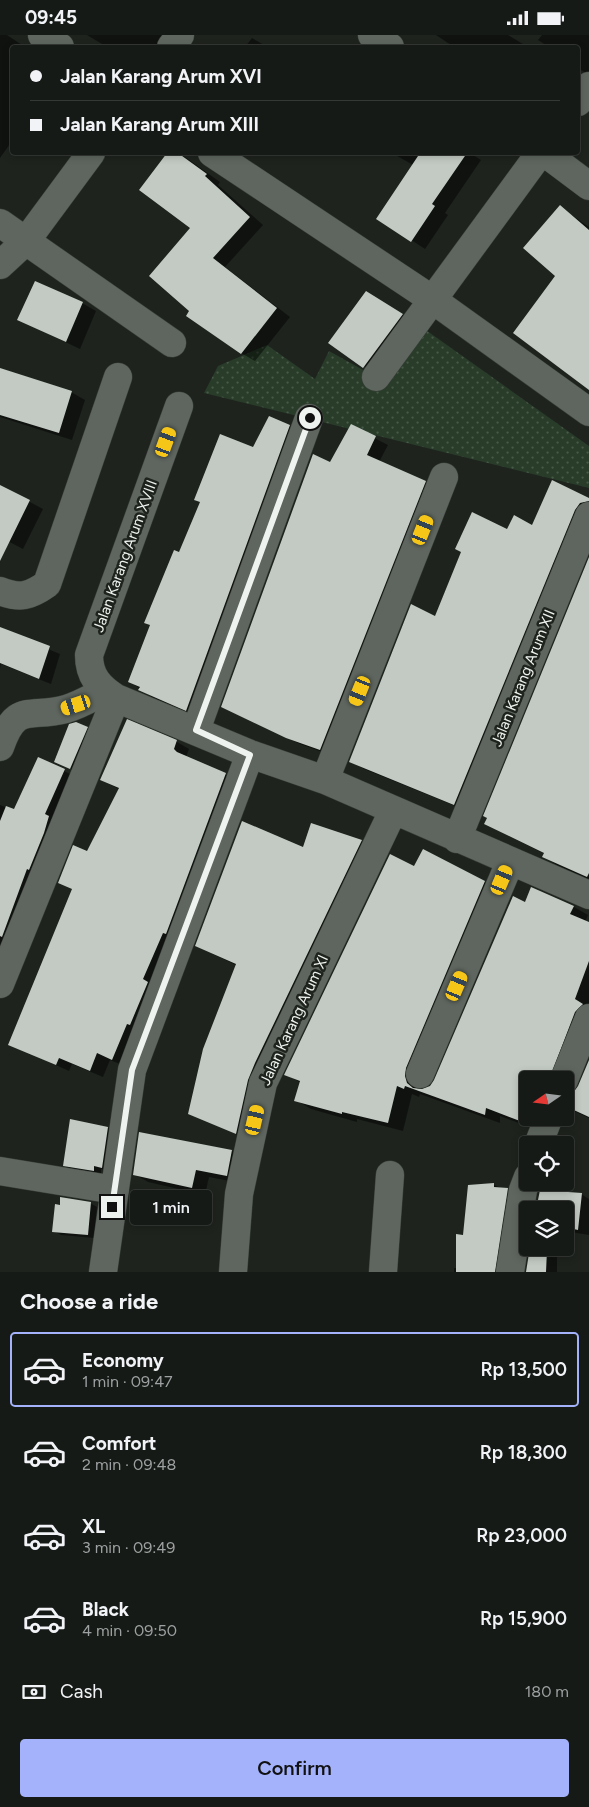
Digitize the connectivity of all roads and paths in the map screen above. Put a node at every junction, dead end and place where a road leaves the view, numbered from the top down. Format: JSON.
{"nodes":[{"id":1,"x":42,"y":35,"type":"edge"},
{"id":2,"x":372,"y":35,"type":"edge"},
{"id":3,"x":57,"y":45,"type":"edge"},
{"id":4,"x":387,"y":45,"type":"edge"},
{"id":5,"x":589,"y":86,"type":"edge"},
{"id":6,"x":580,"y":99,"type":"edge"},
{"id":7,"x":90,"y":155,"type":"edge"},
{"id":8,"x":215,"y":155,"type":"edge"},
{"id":9,"x":539,"y":155,"type":"edge"},
{"id":10,"x":548,"y":155,"type":"edge"},
{"id":11,"x":589,"y":186,"type":"edge"},
{"id":12,"x":0,"y":223,"type":"edge"},
{"id":13,"x":26,"y":241,"type":"junction"},
{"id":14,"x":0,"y":265,"type":"edge"},
{"id":15,"x":433,"y":300,"type":"junction"},
{"id":16,"x":172,"y":343,"type":"dead end"},
{"id":17,"x":118,"y":377,"type":"dead end"},
{"id":18,"x":376,"y":377,"type":"dead end"},
{"id":19,"x":180,"y":406,"type":"dead end"},
{"id":20,"x":589,"y":412,"type":"edge"},
{"id":21,"x":310,"y":418,"type":"dead end"},
{"id":22,"x":444,"y":477,"type":"dead end"},
{"id":23,"x":589,"y":516,"type":"edge"},
{"id":24,"x":0,"y":591,"type":"edge"},
{"id":25,"x":111,"y":694,"type":"junction"},
{"id":26,"x":196,"y":730,"type":"junction"},
{"id":27,"x":0,"y":747,"type":"edge"},
{"id":28,"x":250,"y":755,"type":"junction"},
{"id":29,"x":325,"y":780,"type":"junction"},
{"id":30,"x":393,"y":811,"type":"junction"},
{"id":31,"x":457,"y":839,"type":"junction"},
{"id":32,"x":510,"y":862,"type":"junction"},
{"id":33,"x":588,"y":892,"type":"edge"},
{"id":34,"x":0,"y":983,"type":"edge"},
{"id":35,"x":589,"y":1018,"type":"edge"},
{"id":36,"x":568,"y":1071,"type":"edge"},
{"id":37,"x":420,"y":1074,"type":"dead end"},
{"id":38,"x":0,"y":1171,"type":"edge"},
{"id":39,"x":390,"y":1175,"type":"dead end"},
{"id":40,"x":115,"y":1190,"type":"junction"},
{"id":41,"x":523,"y":1191,"type":"edge"},
{"id":42,"x":103,"y":1272,"type":"edge"},
{"id":43,"x":233,"y":1272,"type":"edge"},
{"id":44,"x":384,"y":1272,"type":"edge"},
{"id":45,"x":510,"y":1272,"type":"edge"}],
"edges":[{"from":1,"to":3,"type":"street"},
{"from":2,"to":4,"type":"street"},
{"from":5,"to":6,"type":"street"},
{"from":7,"to":13,"type":"street"},
{"from":8,"to":15,"type":"street"},
{"from":9,"to":15,"type":"street"},
{"from":10,"to":11,"type":"street"},
{"from":12,"to":13,"type":"street"},
{"from":13,"to":14,"type":"street"},
{"from":13,"to":16,"type":"street"},
{"from":15,"to":18,"type":"street"},
{"from":15,"to":20,"type":"street"},
{"from":17,"to":24,"type":"street"},
{"from":19,"to":25,"type":"street","name":"Jalan Karang Arum XVIII"},
{"from":21,"to":26,"type":"street"},
{"from":22,"to":29,"type":"street"},
{"from":23,"to":31,"type":"street","name":"Jalan Karang Arum XII"},
{"from":25,"to":26,"type":"street"},
{"from":25,"to":27,"type":"street"},
{"from":25,"to":34,"type":"street"},
{"from":26,"to":28,"type":"street"},
{"from":28,"to":29,"type":"street"},
{"from":28,"to":40,"type":"street"},
{"from":29,"to":30,"type":"street"},
{"from":30,"to":31,"type":"street"},
{"from":30,"to":43,"type":"street","name":"Jalan Karang Arum XI"},
{"from":31,"to":32,"type":"street"},
{"from":32,"to":33,"type":"street"},
{"from":32,"to":37,"type":"street"},
{"from":35,"to":36,"type":"street"},
{"from":38,"to":40,"type":"street"},
{"from":39,"to":44,"type":"street"},
{"from":40,"to":42,"type":"street"},
{"from":41,"to":45,"type":"street"}]}
